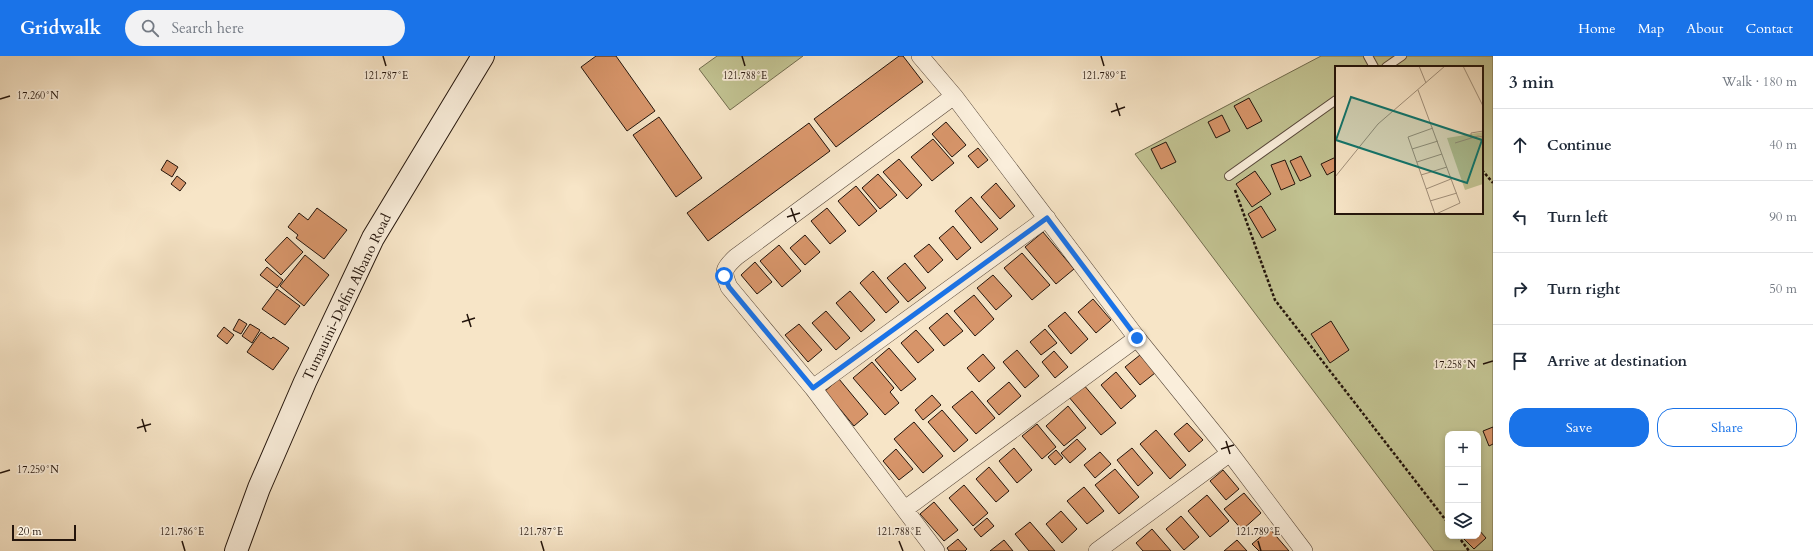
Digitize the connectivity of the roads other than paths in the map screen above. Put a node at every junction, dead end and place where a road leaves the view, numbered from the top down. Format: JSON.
{"nodes":[{"id":1,"x":483,"y":56,"type":"edge"},
{"id":2,"x":920,"y":56,"type":"edge"},
{"id":3,"x":1368,"y":56,"type":"edge"},
{"id":4,"x":1402,"y":56,"type":"edge"},
{"id":5,"x":1373,"y":66,"type":"edge"},
{"id":6,"x":1387,"y":66,"type":"edge"},
{"id":7,"x":954,"y":96,"type":"junction"},
{"id":8,"x":1335,"y":101,"type":"edge"},
{"id":9,"x":1229,"y":176,"type":"road end"},
{"id":10,"x":1047,"y":218,"type":"junction"},
{"id":11,"x":1137,"y":338,"type":"junction"},
{"id":12,"x":813,"y":388,"type":"junction"},
{"id":13,"x":1230,"y":453,"type":"junction"},
{"id":14,"x":905,"y":509,"type":"junction"},
{"id":15,"x":236,"y":551,"type":"edge"},
{"id":16,"x":936,"y":551,"type":"edge"},
{"id":17,"x":1097,"y":551,"type":"edge"},
{"id":18,"x":1304,"y":551,"type":"edge"}],
"edges":[{"from":1,"to":15,"type":"main road","name":"Tumauini-Delfin Albano Road"},
{"from":2,"to":7,"type":"street"},
{"from":3,"to":5,"type":"lane"},
{"from":4,"to":6,"type":"lane"},
{"from":7,"to":10,"type":"street"},
{"from":7,"to":12,"type":"street"},
{"from":8,"to":9,"type":"lane"},
{"from":10,"to":11,"type":"street"},
{"from":10,"to":12,"type":"street"},
{"from":11,"to":13,"type":"street"},
{"from":11,"to":14,"type":"street"},
{"from":12,"to":14,"type":"street"},
{"from":13,"to":17,"type":"street"},
{"from":13,"to":18,"type":"street"},
{"from":14,"to":16,"type":"street"}]}
